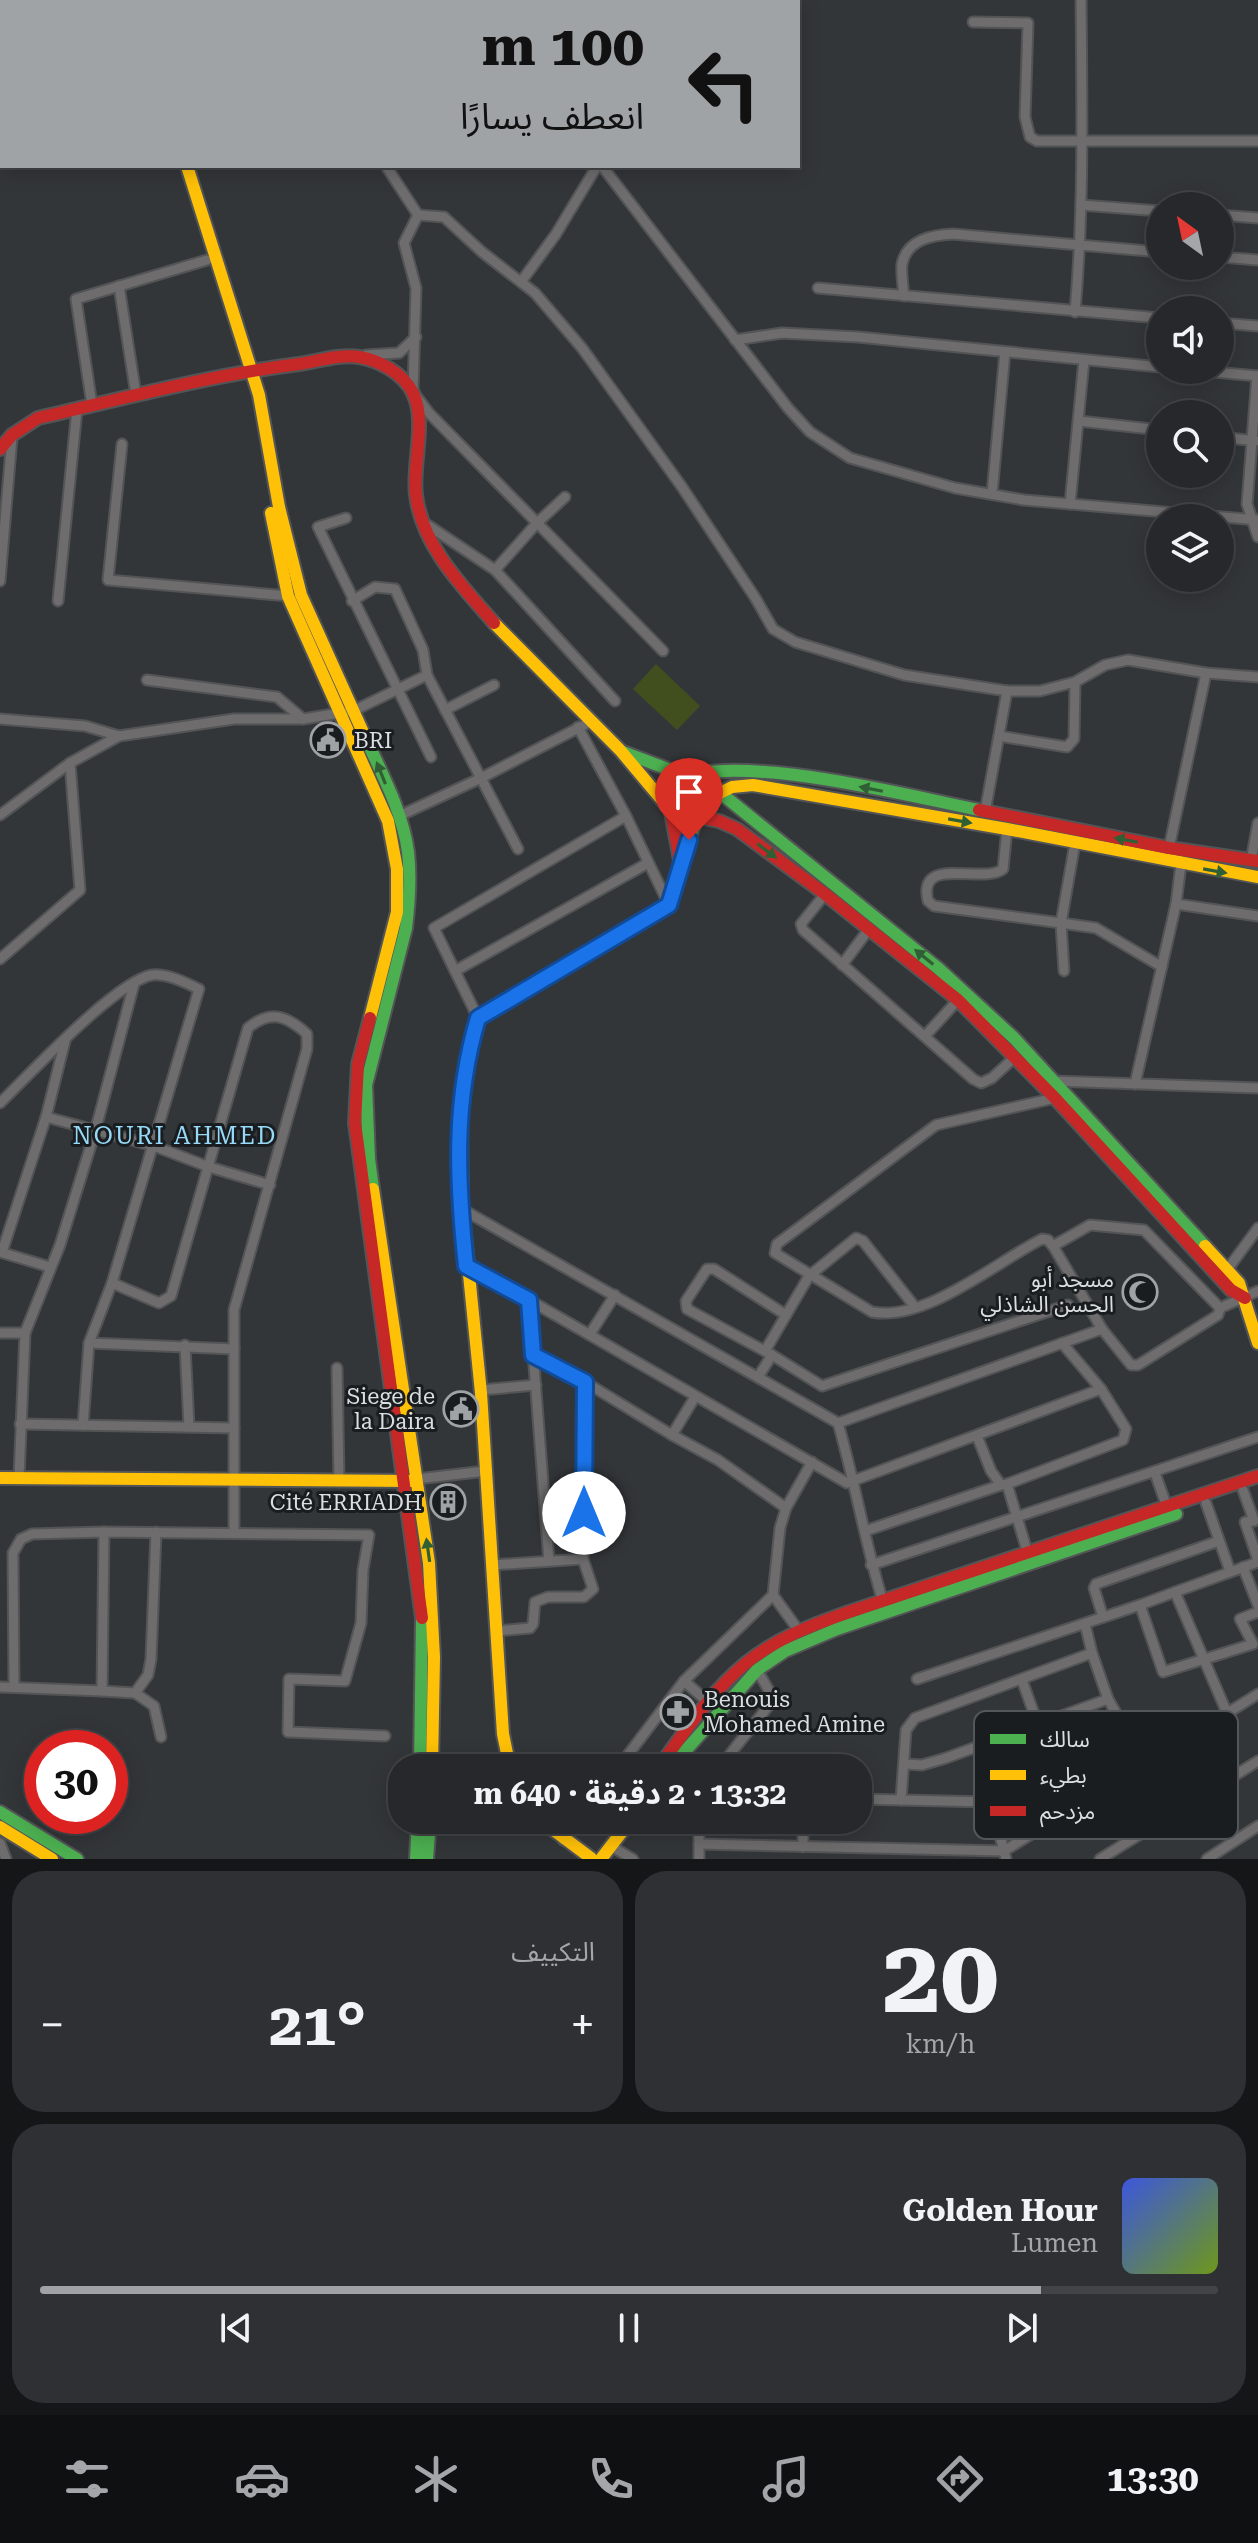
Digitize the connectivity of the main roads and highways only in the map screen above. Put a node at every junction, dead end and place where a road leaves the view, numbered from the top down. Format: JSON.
{"nodes":[{"id":1,"x":178,"y":168,"type":"edge"},
{"id":2,"x":188,"y":168,"type":"edge"},
{"id":3,"x":247,"y":370,"type":"junction"},
{"id":4,"x":0,"y":449,"type":"edge"},
{"id":5,"x":347,"y":712,"type":"junction"},
{"id":6,"x":620,"y":750,"type":"junction"},
{"id":7,"x":685,"y":774,"type":"junction"},
{"id":8,"x":715,"y":796,"type":"junction"},
{"id":9,"x":669,"y":809,"type":"junction"},
{"id":10,"x":698,"y":817,"type":"junction"},
{"id":11,"x":1255,"y":861,"type":"edge"},
{"id":12,"x":680,"y":862,"type":"junction"},
{"id":13,"x":1258,"y":877,"type":"edge"},
{"id":14,"x":1245,"y":1298,"type":"junction"},
{"id":15,"x":1258,"y":1343,"type":"edge"},
{"id":16,"x":1258,"y":1476,"type":"edge"},
{"id":17,"x":0,"y":1478,"type":"edge"},
{"id":18,"x":412,"y":1481,"type":"junction"},
{"id":19,"x":1258,"y":1485,"type":"edge"},
{"id":20,"x":420,"y":1754,"type":"edge"},
{"id":21,"x":432,"y":1754,"type":"edge"},
{"id":22,"x":507,"y":1754,"type":"edge"},
{"id":23,"x":669,"y":1754,"type":"edge"},
{"id":24,"x":682,"y":1754,"type":"edge"},
{"id":25,"x":0,"y":1812,"type":"edge"},
{"id":26,"x":0,"y":1827,"type":"edge"},
{"id":27,"x":417,"y":1834,"type":"edge"},
{"id":28,"x":429,"y":1834,"type":"edge"},
{"id":29,"x":556,"y":1834,"type":"edge"},
{"id":30,"x":610,"y":1834,"type":"edge"},
{"id":31,"x":620,"y":1834,"type":"edge"},
{"id":32,"x":52,"y":1859,"type":"edge"},
{"id":33,"x":77,"y":1859,"type":"edge"},
{"id":34,"x":416,"y":1859,"type":"edge"},
{"id":35,"x":427,"y":1859,"type":"edge"},
{"id":36,"x":594,"y":1859,"type":"edge"}],
"edges":[{"from":1,"to":3,"type":"main road"},
{"from":2,"to":3,"type":"main road"},
{"from":3,"to":4,"type":"main road"},
{"from":3,"to":5,"type":"main road"},
{"from":3,"to":6,"type":"main road"},
{"from":5,"to":18,"type":"main road"},
{"from":18,"to":5,"type":"main road","one_way":true},
{"from":6,"to":7,"type":"main road"},
{"from":6,"to":9,"type":"main road"},
{"from":7,"to":8,"type":"main road"},
{"from":7,"to":9,"type":"main road"},
{"from":11,"to":7,"type":"main road","one_way":true},
{"from":8,"to":10,"type":"main road"},
{"from":8,"to":13,"type":"main road","one_way":true},
{"from":14,"to":8,"type":"main road","one_way":true},
{"from":9,"to":10,"type":"main road"},
{"from":9,"to":12,"type":"main road"},
{"from":10,"to":12,"type":"main road"},
{"from":10,"to":14,"type":"main road","one_way":true},
{"from":12,"to":22,"type":"main road"},
{"from":14,"to":15,"type":"main road"},
{"from":16,"to":23,"type":"main road"},
{"from":17,"to":18,"type":"main road"},
{"from":18,"to":20,"type":"main road"},
{"from":21,"to":18,"type":"main road","one_way":true},
{"from":19,"to":24,"type":"main road"},
{"from":25,"to":33,"type":"main road"},
{"from":26,"to":32,"type":"main road"},
{"from":27,"to":34,"type":"main road"},
{"from":28,"to":35,"type":"main road"},
{"from":29,"to":36,"type":"main road"},
{"from":30,"to":36,"type":"main road"},
{"from":31,"to":36,"type":"main road"}]}
